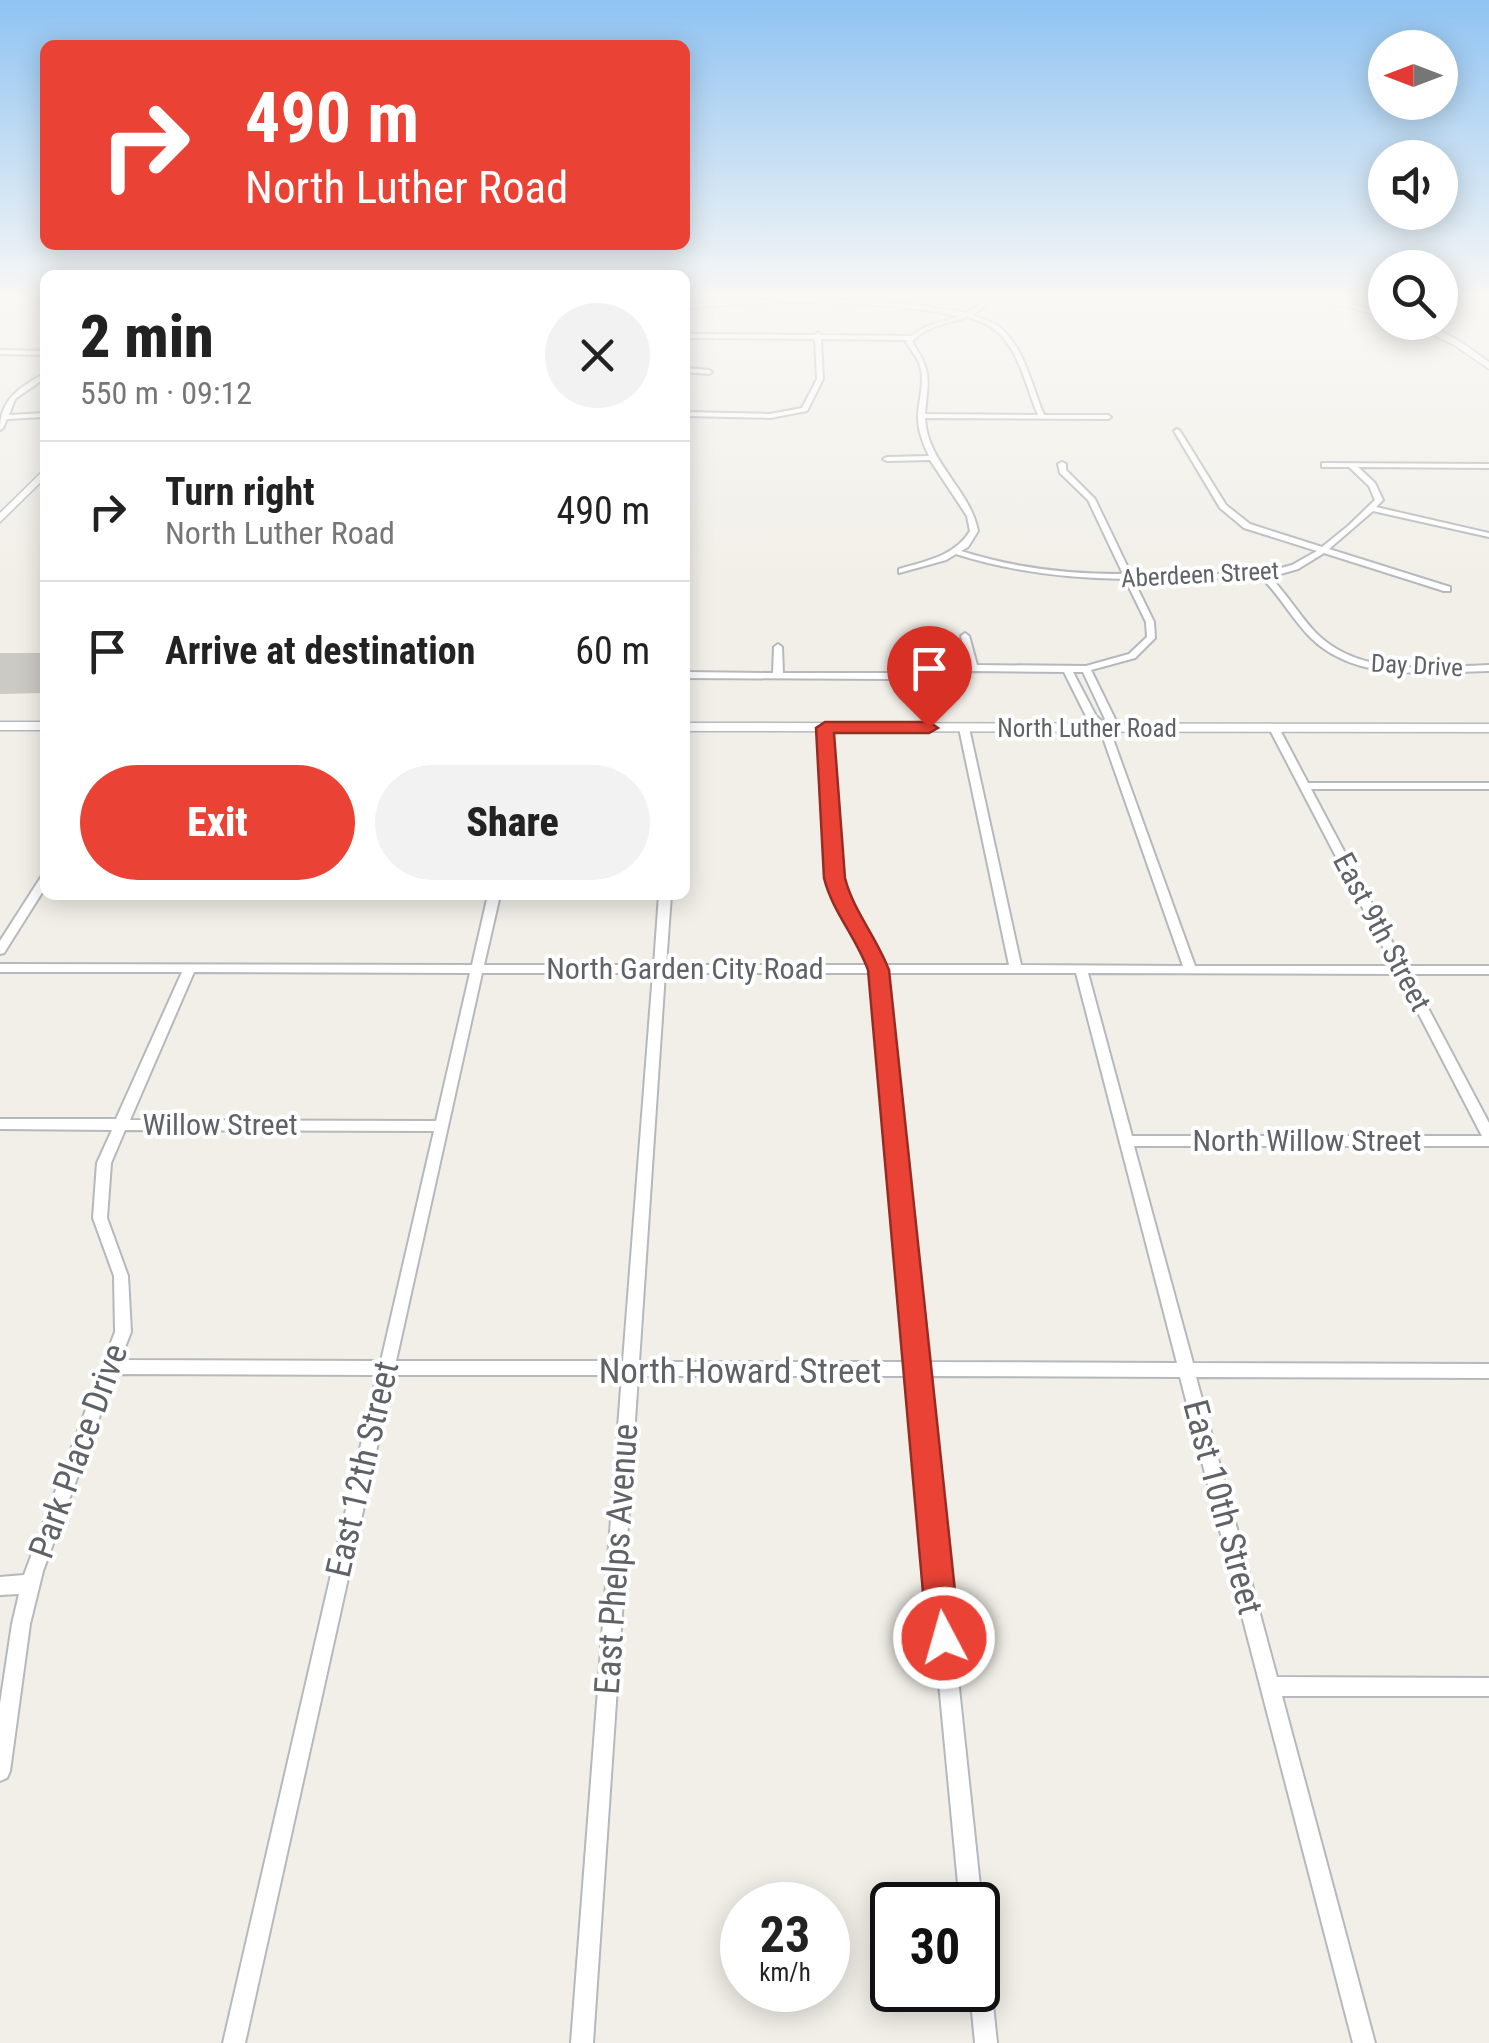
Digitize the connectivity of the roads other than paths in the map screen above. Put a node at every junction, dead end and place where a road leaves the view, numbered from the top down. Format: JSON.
{"nodes":[{"id":1,"x":22,"y":391,"type":"edge"},
{"id":2,"x":815,"y":391,"type":"edge"},
{"id":3,"x":923,"y":391,"type":"edge"},
{"id":4,"x":1031,"y":391,"type":"edge"},
{"id":5,"x":40,"y":413,"type":"edge"},
{"id":6,"x":690,"y":414,"type":"edge"},
{"id":7,"x":920,"y":416,"type":"junction"},
{"id":8,"x":4,"y":417,"type":"edge"},
{"id":9,"x":1042,"y":417,"type":"junction"},
{"id":10,"x":1108,"y":417,"type":"dead end"},
{"id":11,"x":0,"y":428,"type":"edge"},
{"id":12,"x":1176,"y":431,"type":"dead end"},
{"id":13,"x":932,"y":458,"type":"junction"},
{"id":14,"x":887,"y":459,"type":"dead end"},
{"id":15,"x":1062,"y":464,"type":"dead end"},
{"id":16,"x":1325,"y":465,"type":"dead end"},
{"id":17,"x":1351,"y":466,"type":"junction"},
{"id":18,"x":1489,"y":466,"type":"edge"},
{"id":19,"x":40,"y":477,"type":"edge"},
{"id":20,"x":1372,"y":508,"type":"junction"},
{"id":21,"x":0,"y":519,"type":"edge"},
{"id":22,"x":1489,"y":535,"type":"edge"},
{"id":23,"x":1317,"y":550,"type":"junction"},
{"id":24,"x":954,"y":552,"type":"junction"},
{"id":25,"x":902,"y":570,"type":"dead end"},
{"id":26,"x":1263,"y":575,"type":"junction"},
{"id":27,"x":1129,"y":578,"type":"junction"},
{"id":28,"x":1447,"y":590,"type":"dead end"},
{"id":29,"x":965,"y":636,"type":"dead end"},
{"id":30,"x":778,"y":647,"type":"dead end"},
{"id":31,"x":973,"y":668,"type":"junction"},
{"id":32,"x":1489,"y":668,"type":"edge"},
{"id":33,"x":1067,"y":669,"type":"junction"},
{"id":34,"x":1086,"y":670,"type":"junction"},
{"id":35,"x":690,"y":675,"type":"edge"},
{"id":36,"x":778,"y":676,"type":"junction"},
{"id":37,"x":0,"y":726,"type":"edge"},
{"id":38,"x":40,"y":726,"type":"edge"},
{"id":39,"x":690,"y":727,"type":"edge"},
{"id":40,"x":825,"y":728,"type":"junction"},
{"id":41,"x":964,"y":728,"type":"junction"},
{"id":42,"x":1104,"y":728,"type":"junction"},
{"id":43,"x":1274,"y":728,"type":"junction"},
{"id":44,"x":1489,"y":728,"type":"edge"},
{"id":45,"x":1304,"y":786,"type":"junction"},
{"id":46,"x":1489,"y":786,"type":"edge"},
{"id":47,"x":40,"y":887,"type":"edge"},
{"id":48,"x":493,"y":900,"type":"edge"},
{"id":49,"x":664,"y":900,"type":"edge"},
{"id":50,"x":0,"y":950,"type":"edge"},
{"id":51,"x":0,"y":968,"type":"edge"},
{"id":52,"x":189,"y":969,"type":"junction"},
{"id":53,"x":477,"y":969,"type":"junction"},
{"id":54,"x":658,"y":969,"type":"junction"},
{"id":55,"x":878,"y":970,"type":"junction"},
{"id":56,"x":1016,"y":970,"type":"junction"},
{"id":57,"x":1081,"y":970,"type":"junction"},
{"id":58,"x":1191,"y":970,"type":"junction"},
{"id":59,"x":1402,"y":970,"type":"junction"},
{"id":60,"x":1489,"y":970,"type":"edge"},
{"id":61,"x":0,"y":1124,"type":"edge"},
{"id":62,"x":121,"y":1124,"type":"junction"},
{"id":63,"x":440,"y":1126,"type":"junction"},
{"id":64,"x":1489,"y":1138,"type":"edge"},
{"id":65,"x":1126,"y":1141,"type":"junction"},
{"id":66,"x":112,"y":1368,"type":"junction"},
{"id":67,"x":384,"y":1370,"type":"junction"},
{"id":68,"x":628,"y":1370,"type":"junction"},
{"id":69,"x":1489,"y":1371,"type":"edge"},
{"id":70,"x":916,"y":1372,"type":"junction"},
{"id":71,"x":1187,"y":1372,"type":"junction"},
{"id":72,"x":31,"y":1584,"type":"junction"},
{"id":73,"x":0,"y":1586,"type":"edge"},
{"id":74,"x":1270,"y":1686,"type":"junction"},
{"id":75,"x":1489,"y":1686,"type":"edge"},
{"id":76,"x":0,"y":1772,"type":"edge"},
{"id":77,"x":969,"y":1882,"type":"edge"},
{"id":78,"x":983,"y":2012,"type":"edge"},
{"id":79,"x":234,"y":2043,"type":"edge"},
{"id":80,"x":582,"y":2043,"type":"edge"},
{"id":81,"x":986,"y":2043,"type":"edge"},
{"id":82,"x":1364,"y":2043,"type":"edge"}],
"edges":[{"from":1,"to":8,"type":"street"},
{"from":2,"to":6,"type":"street"},
{"from":3,"to":7,"type":"street"},
{"from":4,"to":9,"type":"street"},
{"from":5,"to":8,"type":"street"},
{"from":7,"to":9,"type":"street"},
{"from":7,"to":13,"type":"street"},
{"from":8,"to":11,"type":"street"},
{"from":9,"to":10,"type":"street"},
{"from":12,"to":23,"type":"street"},
{"from":13,"to":14,"type":"street"},
{"from":13,"to":24,"type":"street"},
{"from":15,"to":27,"type":"street"},
{"from":16,"to":17,"type":"street"},
{"from":17,"to":18,"type":"street"},
{"from":17,"to":20,"type":"street"},
{"from":19,"to":21,"type":"street"},
{"from":20,"to":22,"type":"street"},
{"from":20,"to":23,"type":"street","name":"Aberdeen Street"},
{"from":23,"to":26,"type":"street","name":"Aberdeen Street"},
{"from":23,"to":28,"type":"street"},
{"from":24,"to":25,"type":"street"},
{"from":24,"to":27,"type":"street","name":"Aberdeen Street"},
{"from":26,"to":27,"type":"street","name":"Aberdeen Street"},
{"from":26,"to":32,"type":"street","name":"Day Drive"},
{"from":27,"to":34,"type":"street"},
{"from":29,"to":31,"type":"street"},
{"from":30,"to":36,"type":"street"},
{"from":31,"to":33,"type":"street"},
{"from":31,"to":36,"type":"street"},
{"from":33,"to":34,"type":"street"},
{"from":33,"to":42,"type":"street"},
{"from":34,"to":42,"type":"street"},
{"from":35,"to":36,"type":"street"},
{"from":37,"to":38,"type":"street"},
{"from":39,"to":40,"type":"street","name":"North Luther Road"},
{"from":40,"to":41,"type":"street","name":"North Luther Road"},
{"from":40,"to":55,"type":"street"},
{"from":41,"to":42,"type":"street","name":"North Luther Road"},
{"from":41,"to":56,"type":"street"},
{"from":42,"to":43,"type":"street","name":"North Luther Road"},
{"from":42,"to":58,"type":"street"},
{"from":43,"to":44,"type":"street","name":"North Luther Road"},
{"from":43,"to":45,"type":"street","name":"East 9th Street"},
{"from":45,"to":46,"type":"street"},
{"from":45,"to":59,"type":"street","name":"East 9th Street"},
{"from":47,"to":50,"type":"street"},
{"from":48,"to":53,"type":"street","name":"East 12th Street"},
{"from":49,"to":54,"type":"street","name":"East Phelps Avenue"},
{"from":51,"to":52,"type":"street","name":"North Garden City Road"},
{"from":52,"to":53,"type":"street","name":"North Garden City Road"},
{"from":52,"to":62,"type":"street","name":"Park Place Drive"},
{"from":53,"to":54,"type":"street","name":"North Garden City Road"},
{"from":53,"to":63,"type":"street","name":"East 12th Street"},
{"from":54,"to":55,"type":"street","name":"North Garden City Road"},
{"from":54,"to":68,"type":"street","name":"East Phelps Avenue"},
{"from":55,"to":56,"type":"street","name":"North Garden City Road"},
{"from":55,"to":70,"type":"street"},
{"from":56,"to":57,"type":"street","name":"North Garden City Road"},
{"from":57,"to":58,"type":"street","name":"North Garden City Road"},
{"from":57,"to":65,"type":"street","name":"East 10th Street"},
{"from":58,"to":59,"type":"street","name":"North Garden City Road"},
{"from":59,"to":60,"type":"street","name":"North Garden City Road"},
{"from":59,"to":64,"type":"street","name":"East 9th Street"},
{"from":61,"to":62,"type":"street","name":"Willow Street"},
{"from":62,"to":63,"type":"street","name":"Willow Street"},
{"from":62,"to":66,"type":"street","name":"Park Place Drive"},
{"from":63,"to":67,"type":"street","name":"East 12th Street"},
{"from":64,"to":65,"type":"street","name":"North Willow Street"},
{"from":65,"to":71,"type":"street","name":"East 10th Street"},
{"from":66,"to":67,"type":"street","name":"North Howard Street"},
{"from":66,"to":72,"type":"street","name":"Park Place Drive"},
{"from":67,"to":68,"type":"street","name":"North Howard Street"},
{"from":67,"to":79,"type":"street","name":"East 12th Street"},
{"from":68,"to":70,"type":"street","name":"North Howard Street"},
{"from":68,"to":80,"type":"street","name":"East Phelps Avenue"},
{"from":69,"to":71,"type":"street","name":"North Howard Street"},
{"from":70,"to":71,"type":"street","name":"North Howard Street"},
{"from":70,"to":77,"type":"street"},
{"from":71,"to":74,"type":"street","name":"East 10th Street"},
{"from":72,"to":73,"type":"street"},
{"from":72,"to":76,"type":"street","name":"Park Place Drive"},
{"from":74,"to":75,"type":"street"},
{"from":74,"to":82,"type":"street","name":"East 10th Street"},
{"from":78,"to":81,"type":"street"}]}
